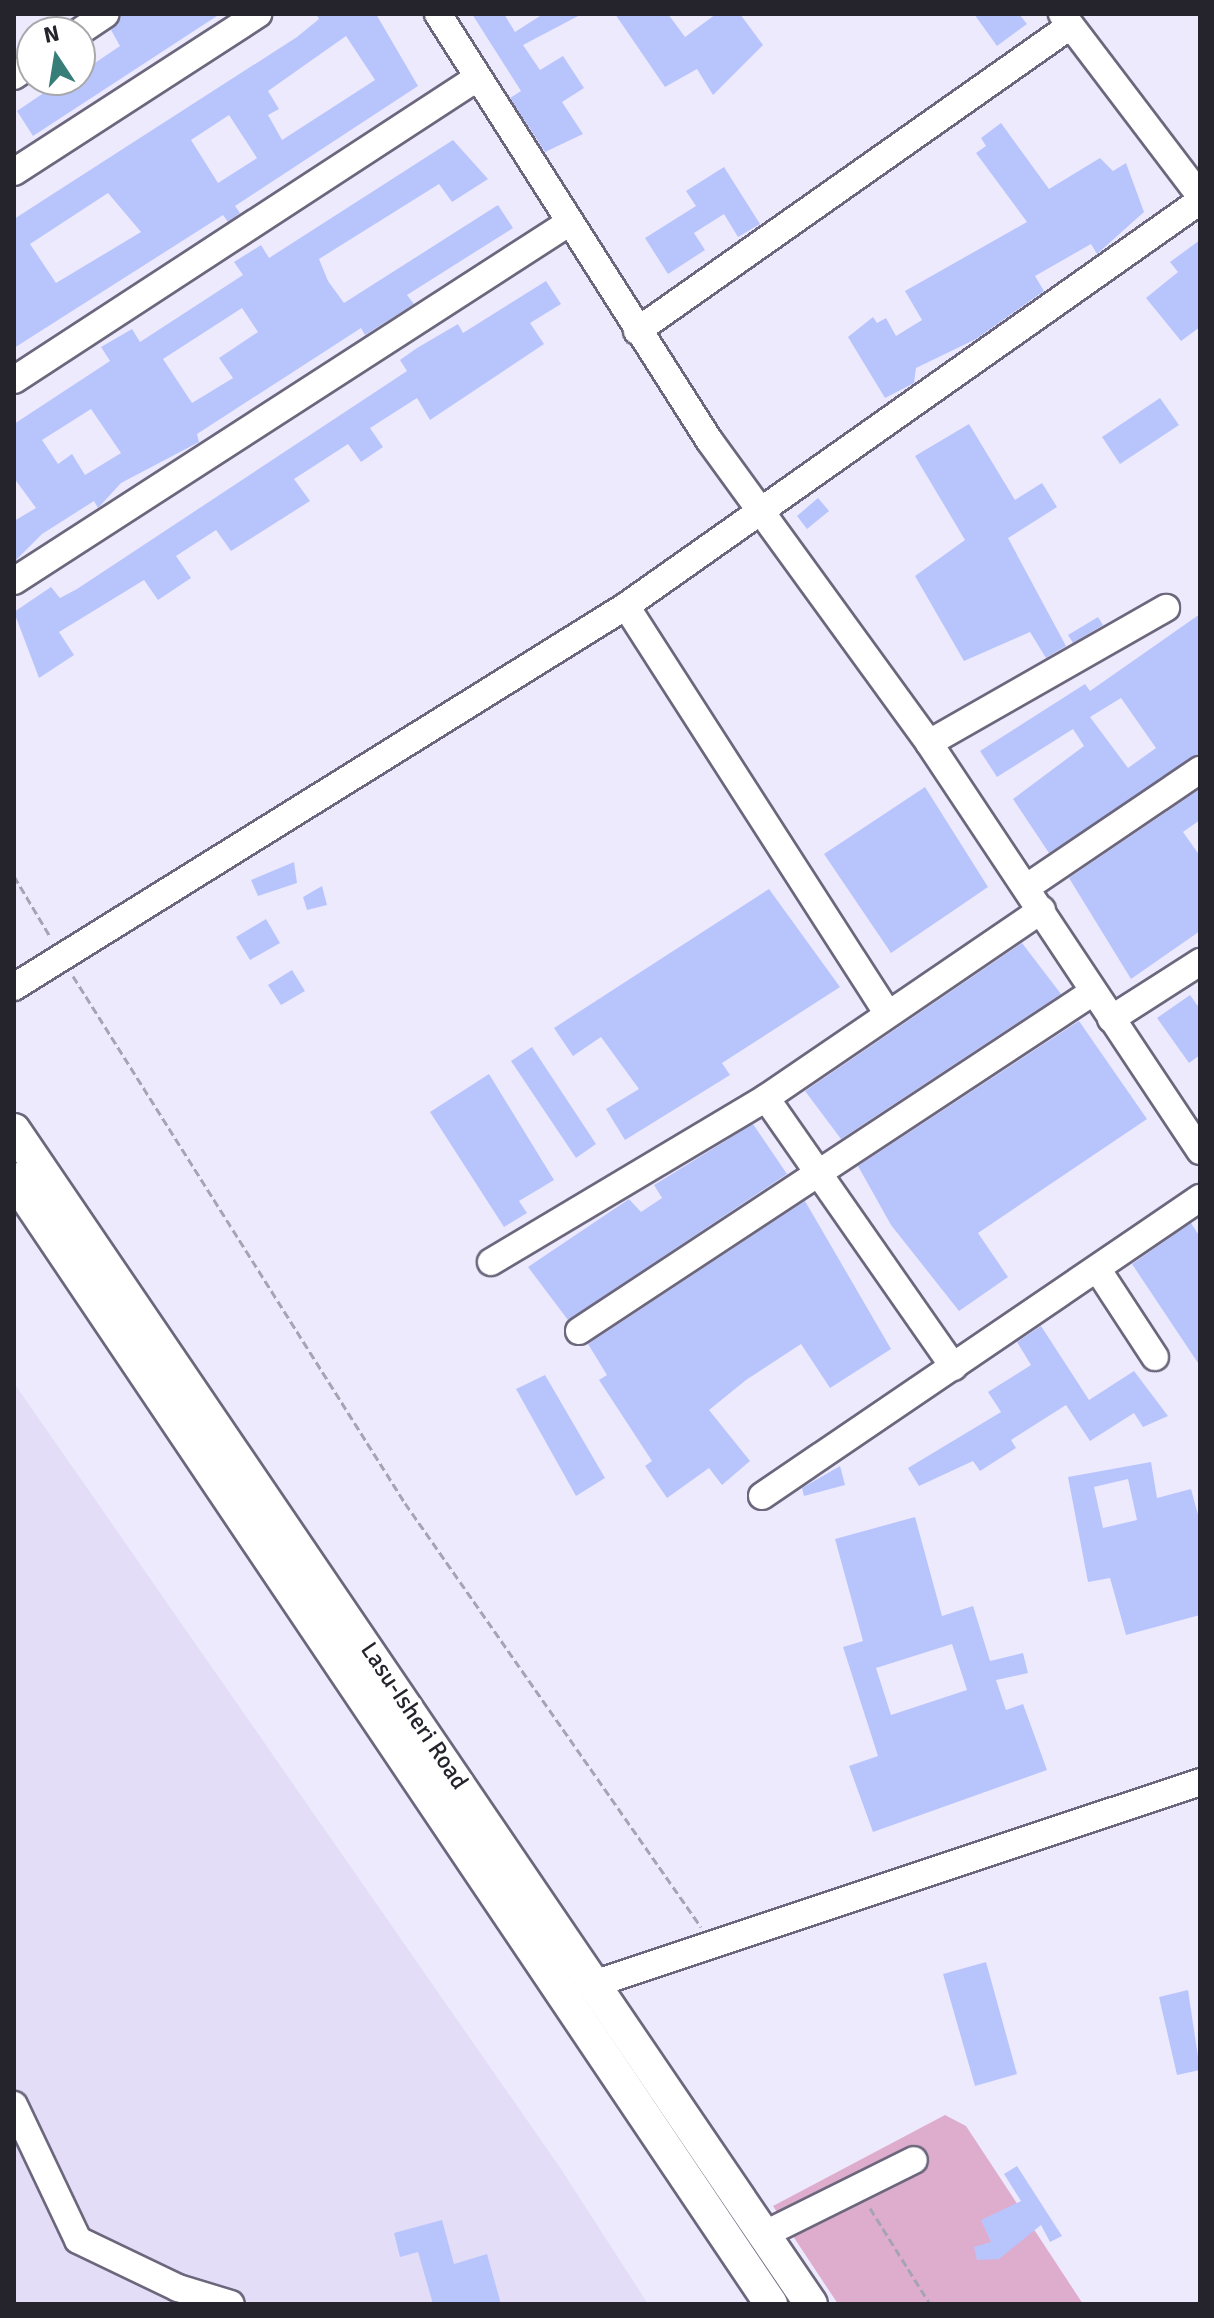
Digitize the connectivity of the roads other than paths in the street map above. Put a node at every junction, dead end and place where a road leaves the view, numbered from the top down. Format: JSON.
{"nodes":[{"id":1,"x":258,"y":14,"type":"edge"},
{"id":2,"x":438,"y":14,"type":"edge"},
{"id":3,"x":1066,"y":20,"type":"edge"},
{"id":4,"x":477,"y":78,"type":"junction"},
{"id":5,"x":14,"y":172,"type":"edge"},
{"id":6,"x":1200,"y":198,"type":"edge"},
{"id":7,"x":567,"y":224,"type":"junction"},
{"id":8,"x":637,"y":331,"type":"junction"},
{"id":9,"x":14,"y":380,"type":"edge"},
{"id":10,"x":763,"y":511,"type":"junction"},
{"id":11,"x":14,"y":581,"type":"edge"},
{"id":12,"x":626,"y":606,"type":"junction"},
{"id":13,"x":1166,"y":608,"type":"dead end"},
{"id":14,"x":929,"y":743,"type":"junction"},
{"id":15,"x":1200,"y":770,"type":"edge"},
{"id":16,"x":1027,"y":887,"type":"junction"},
{"id":17,"x":1042,"y":910,"type":"junction"},
{"id":18,"x":1200,"y":962,"type":"edge"},
{"id":19,"x":14,"y":987,"type":"edge"},
{"id":20,"x":1093,"y":992,"type":"junction"},
{"id":21,"x":888,"y":1014,"type":"junction"},
{"id":22,"x":1111,"y":1019,"type":"junction"},
{"id":23,"x":766,"y":1098,"type":"junction"},
{"id":24,"x":14,"y":1130,"type":"edge"},
{"id":25,"x":1200,"y":1151,"type":"edge"},
{"id":26,"x":821,"y":1171,"type":"junction"},
{"id":27,"x":14,"y":1179,"type":"edge"},
{"id":28,"x":1200,"y":1198,"type":"edge"},
{"id":29,"x":491,"y":1262,"type":"dead end"},
{"id":30,"x":1098,"y":1270,"type":"junction"},
{"id":31,"x":579,"y":1331,"type":"dead end"},
{"id":32,"x":1155,"y":1357,"type":"dead end"},
{"id":33,"x":954,"y":1367,"type":"junction"},
{"id":34,"x":762,"y":1496,"type":"dead end"},
{"id":35,"x":1200,"y":1782,"type":"edge"},
{"id":36,"x":597,"y":1983,"type":"junction"},
{"id":37,"x":14,"y":2105,"type":"edge"},
{"id":38,"x":914,"y":2160,"type":"dead end"},
{"id":39,"x":765,"y":2234,"type":"junction"},
{"id":40,"x":231,"y":2304,"type":"edge"},
{"id":41,"x":771,"y":2304,"type":"edge"},
{"id":42,"x":811,"y":2304,"type":"edge"}],
"edges":[{"from":1,"to":5,"type":"street"},
{"from":2,"to":4,"type":"street"},
{"from":3,"to":6,"type":"street"},
{"from":3,"to":8,"type":"street"},
{"from":4,"to":7,"type":"street"},
{"from":4,"to":9,"type":"street"},
{"from":6,"to":10,"type":"street"},
{"from":7,"to":8,"type":"street"},
{"from":7,"to":11,"type":"street"},
{"from":8,"to":10,"type":"street"},
{"from":10,"to":12,"type":"street"},
{"from":10,"to":14,"type":"street"},
{"from":12,"to":19,"type":"street"},
{"from":12,"to":21,"type":"street"},
{"from":13,"to":14,"type":"street"},
{"from":14,"to":16,"type":"street"},
{"from":15,"to":16,"type":"street"},
{"from":16,"to":17,"type":"street"},
{"from":17,"to":20,"type":"street"},
{"from":17,"to":21,"type":"street"},
{"from":18,"to":22,"type":"street"},
{"from":20,"to":22,"type":"street"},
{"from":20,"to":26,"type":"street"},
{"from":21,"to":23,"type":"street"},
{"from":22,"to":25,"type":"street"},
{"from":23,"to":26,"type":"street"},
{"from":23,"to":29,"type":"street"},
{"from":24,"to":36,"type":"main road","name":"Lasu-Isheri Road"},
{"from":26,"to":31,"type":"street"},
{"from":26,"to":33,"type":"street"},
{"from":27,"to":41,"type":"main road","name":"Lasu-Isheri Road"},
{"from":28,"to":30,"type":"street"},
{"from":30,"to":32,"type":"street"},
{"from":30,"to":33,"type":"street"},
{"from":33,"to":34,"type":"street"},
{"from":35,"to":36,"type":"street"},
{"from":36,"to":39,"type":"main road","name":"Lasu-Isheri Road"},
{"from":37,"to":40,"type":"street"},
{"from":38,"to":39,"type":"street"},
{"from":39,"to":42,"type":"main road","name":"Lasu-Isheri Road"}]}
